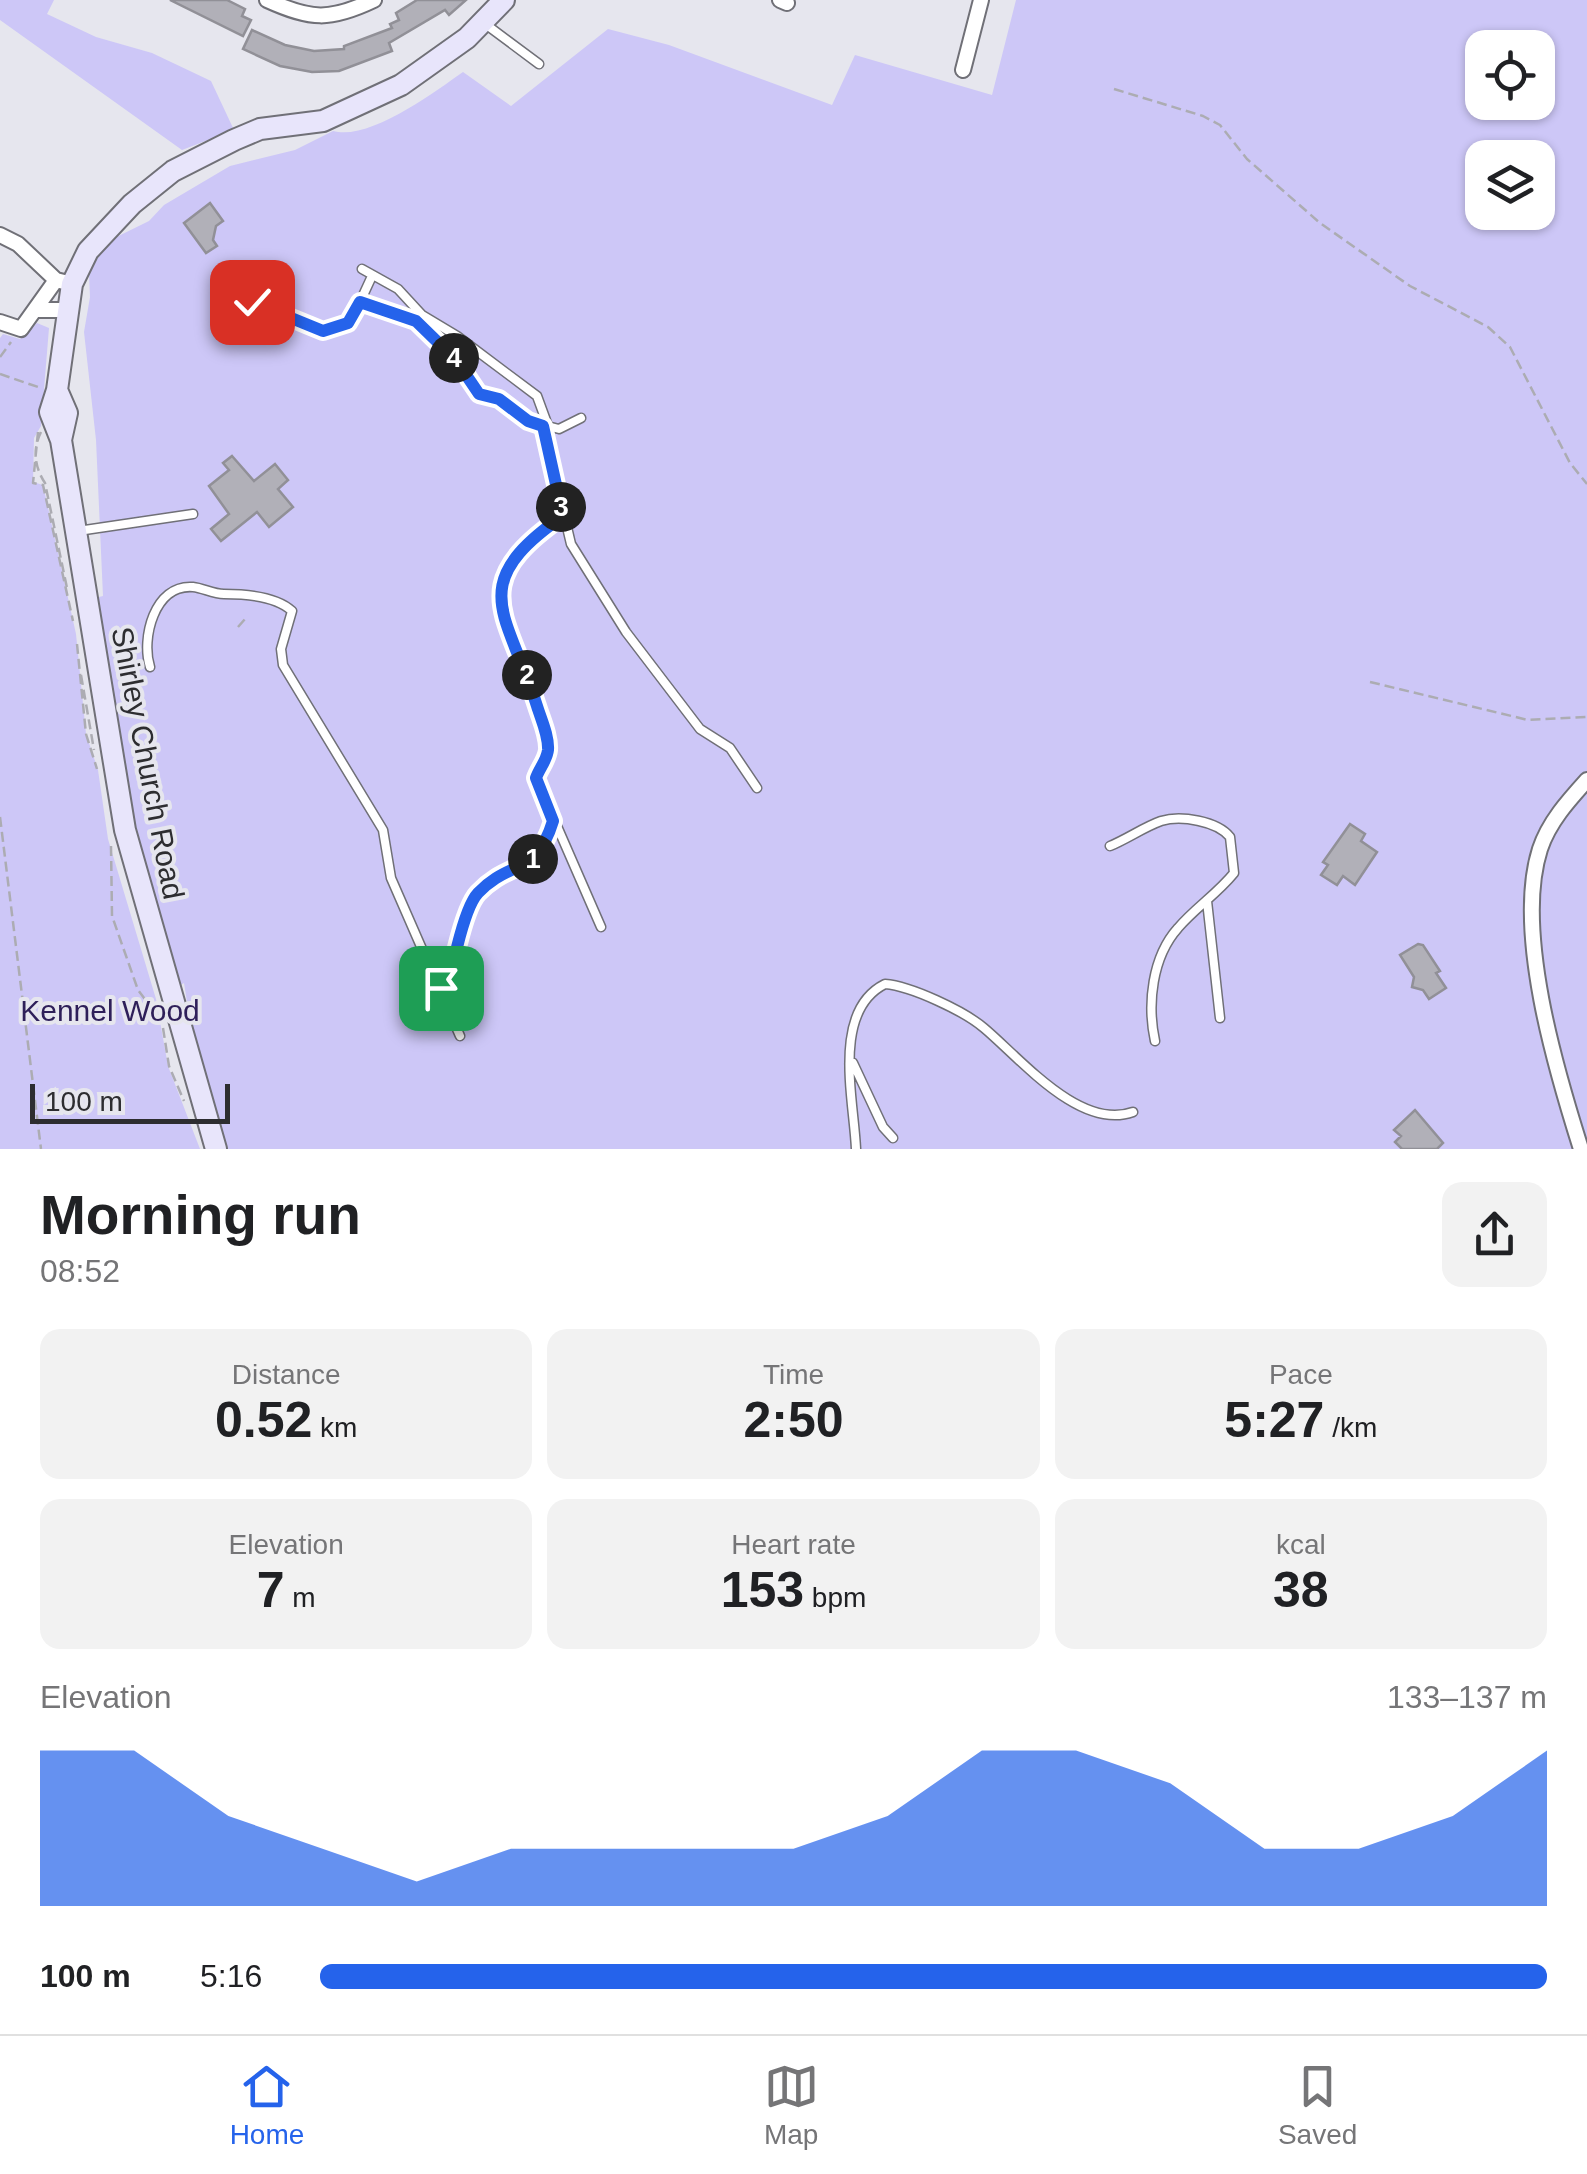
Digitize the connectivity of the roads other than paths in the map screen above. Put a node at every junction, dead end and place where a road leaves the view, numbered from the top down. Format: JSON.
{"nodes":[{"id":1,"x":267,"y":0,"type":"edge"},
{"id":2,"x":374,"y":0,"type":"edge"},
{"id":3,"x":504,"y":0,"type":"edge"},
{"id":4,"x":981,"y":0,"type":"edge"},
{"id":5,"x":484,"y":23,"type":"junction"},
{"id":6,"x":539,"y":64,"type":"dead end"},
{"id":7,"x":962,"y":70,"type":"dead end"},
{"id":8,"x":0,"y":235,"type":"edge"},
{"id":9,"x":362,"y":270,"type":"dead end"},
{"id":10,"x":372,"y":276,"type":"junction"},
{"id":11,"x":64,"y":282,"type":"junction"},
{"id":12,"x":252,"y":302,"type":"dead end"},
{"id":13,"x":360,"y":302,"type":"junction"},
{"id":14,"x":34,"y":310,"type":"junction"},
{"id":15,"x":68,"y":310,"type":"junction"},
{"id":16,"x":0,"y":322,"type":"edge"},
{"id":17,"x":580,"y":418,"type":"dead end"},
{"id":18,"x":545,"y":426,"type":"junction"},
{"id":19,"x":193,"y":514,"type":"dead end"},
{"id":20,"x":563,"y":516,"type":"junction"},
{"id":21,"x":74,"y":532,"type":"junction"},
{"id":22,"x":150,"y":666,"type":"dead end"},
{"id":23,"x":1587,"y":780,"type":"edge"},
{"id":24,"x":757,"y":788,"type":"dead end"},
{"id":25,"x":553,"y":821,"type":"junction"},
{"id":26,"x":1110,"y":846,"type":"dead end"},
{"id":27,"x":1207,"y":902,"type":"junction"},
{"id":28,"x":601,"y":927,"type":"dead end"},
{"id":29,"x":859,"y":987,"type":"dead end"},
{"id":30,"x":866,"y":998,"type":"junction"},
{"id":31,"x":447,"y":1005,"type":"junction"},
{"id":32,"x":1220,"y":1018,"type":"dead end"},
{"id":33,"x":460,"y":1036,"type":"dead end"},
{"id":34,"x":1154,"y":1040,"type":"dead end"},
{"id":35,"x":852,"y":1062,"type":"junction"},
{"id":36,"x":1133,"y":1112,"type":"dead end"},
{"id":37,"x":893,"y":1138,"type":"dead end"},
{"id":38,"x":216,"y":1149,"type":"edge"},
{"id":39,"x":856,"y":1149,"type":"edge"},
{"id":40,"x":1581,"y":1149,"type":"edge"}],
"edges":[{"from":1,"to":2,"type":"street"},
{"from":3,"to":5,"type":"street"},
{"from":4,"to":7,"type":"street"},
{"from":5,"to":6,"type":"lane"},
{"from":5,"to":11,"type":"street"},
{"from":8,"to":11,"type":"street"},
{"from":9,"to":10,"type":"lane"},
{"from":10,"to":13,"type":"lane"},
{"from":10,"to":18,"type":"lane"},
{"from":11,"to":14,"type":"street"},
{"from":11,"to":15,"type":"street","name":"Shirley Church Road"},
{"from":12,"to":13,"type":"lane"},
{"from":13,"to":18,"type":"lane"},
{"from":14,"to":15,"type":"street"},
{"from":14,"to":16,"type":"street"},
{"from":15,"to":21,"type":"street","name":"Shirley Church Road"},
{"from":17,"to":18,"type":"lane"},
{"from":18,"to":20,"type":"lane"},
{"from":19,"to":21,"type":"lane"},
{"from":20,"to":24,"type":"lane"},
{"from":20,"to":25,"type":"lane"},
{"from":21,"to":38,"type":"street","name":"Shirley Church Road"},
{"from":22,"to":31,"type":"lane"},
{"from":23,"to":40,"type":"street"},
{"from":25,"to":28,"type":"lane"},
{"from":25,"to":31,"type":"lane"},
{"from":26,"to":27,"type":"lane"},
{"from":27,"to":32,"type":"lane"},
{"from":27,"to":34,"type":"lane"},
{"from":29,"to":30,"type":"lane"},
{"from":30,"to":35,"type":"lane"},
{"from":30,"to":36,"type":"lane"},
{"from":31,"to":33,"type":"lane"},
{"from":35,"to":37,"type":"lane"},
{"from":35,"to":39,"type":"lane"}]}
